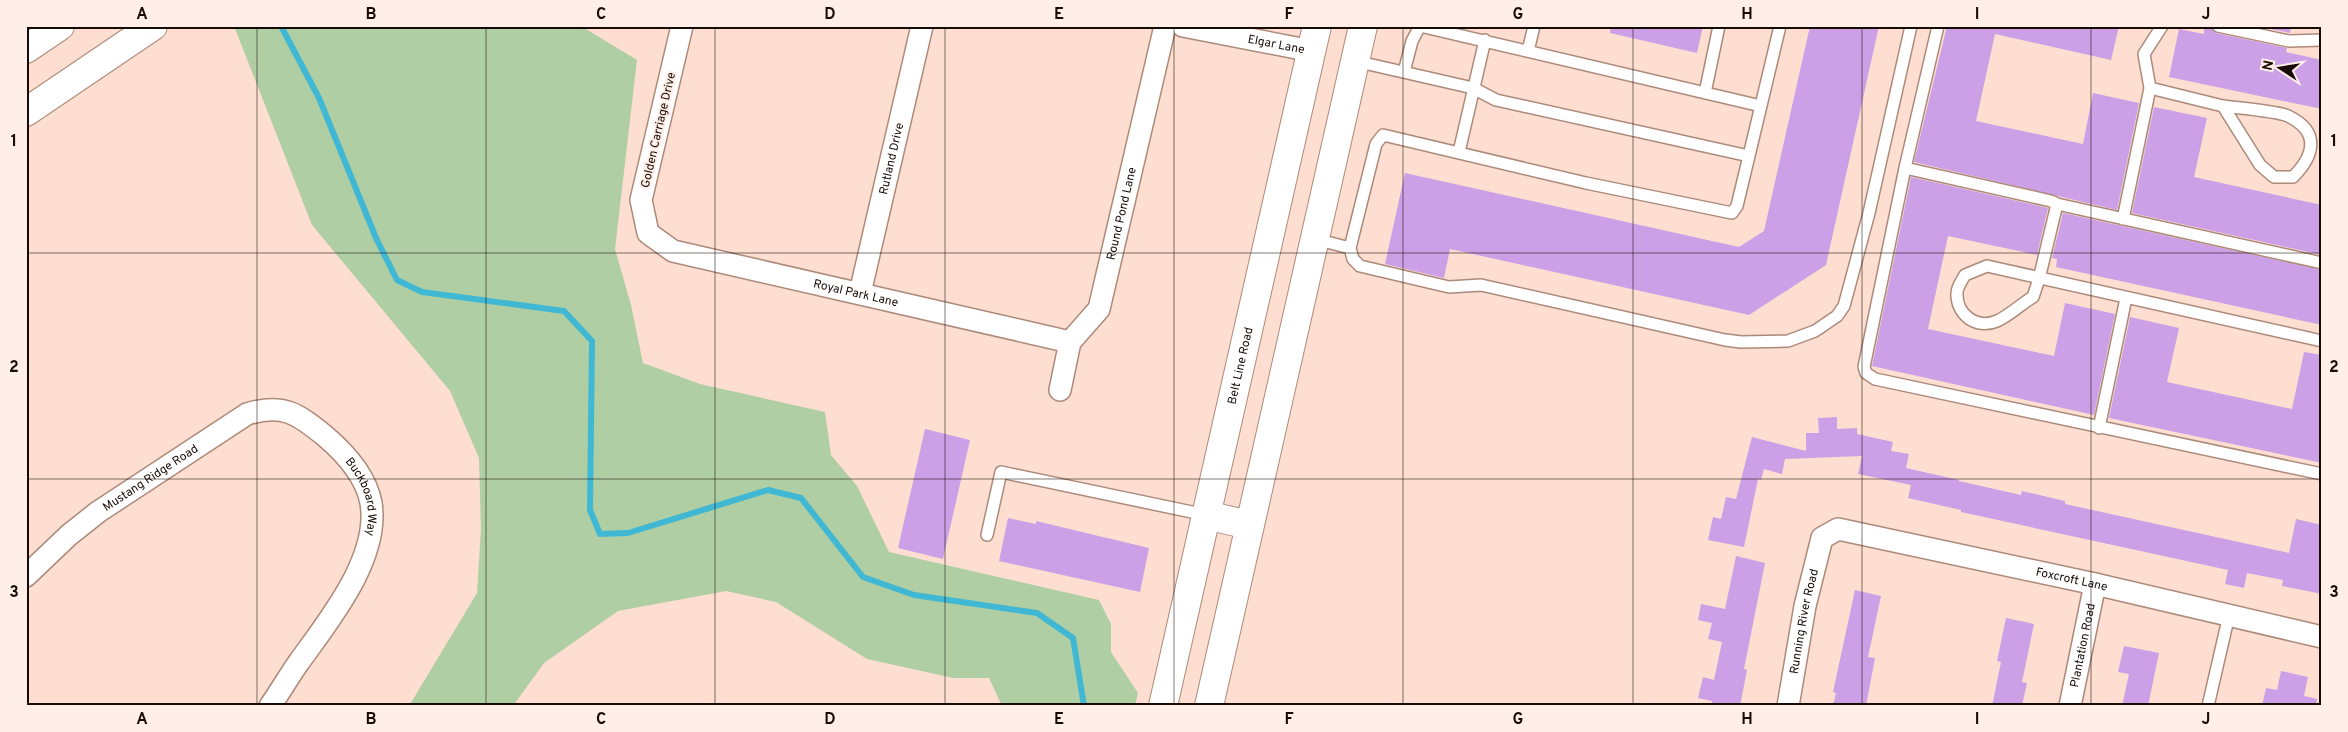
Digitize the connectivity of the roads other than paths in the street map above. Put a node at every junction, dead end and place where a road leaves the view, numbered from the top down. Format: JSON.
{"nodes":[{"id":1,"x":60,"y":26,"type":"edge"},
{"id":2,"x":153,"y":26,"type":"edge"},
{"id":3,"x":682,"y":26,"type":"edge"},
{"id":4,"x":922,"y":26,"type":"edge"},
{"id":5,"x":1165,"y":26,"type":"edge"},
{"id":6,"x":1183,"y":26,"type":"edge"},
{"id":7,"x":1363,"y":26,"type":"edge"},
{"id":8,"x":1534,"y":26,"type":"edge"},
{"id":9,"x":1719,"y":26,"type":"edge"},
{"id":10,"x":1780,"y":26,"type":"edge"},
{"id":11,"x":1911,"y":26,"type":"edge"},
{"id":12,"x":1938,"y":26,"type":"edge"},
{"id":13,"x":2162,"y":26,"type":"edge"},
{"id":14,"x":2218,"y":26,"type":"edge"},
{"id":15,"x":1314,"y":38,"type":"edge"},
{"id":16,"x":1485,"y":40,"type":"junction"},
{"id":17,"x":2322,"y":40,"type":"edge"},
{"id":18,"x":26,"y":49,"type":"edge"},
{"id":19,"x":1528,"y":51,"type":"junction"},
{"id":20,"x":1355,"y":61,"type":"junction"},
{"id":21,"x":1404,"y":72,"type":"junction"},
{"id":22,"x":1473,"y":88,"type":"junction"},
{"id":23,"x":2150,"y":88,"type":"junction"},
{"id":24,"x":1705,"y":93,"type":"junction"},
{"id":25,"x":1761,"y":106,"type":"junction"},
{"id":26,"x":2223,"y":106,"type":"junction"},
{"id":27,"x":26,"y":112,"type":"edge"},
{"id":28,"x":1459,"y":152,"type":"junction"},
{"id":29,"x":1749,"y":156,"type":"junction"},
{"id":30,"x":1905,"y":168,"type":"junction"},
{"id":31,"x":2057,"y":204,"type":"junction"},
{"id":32,"x":2124,"y":219,"type":"junction"},
{"id":33,"x":648,"y":234,"type":"joint"},
{"id":34,"x":1314,"y":239,"type":"junction"},
{"id":35,"x":1350,"y":248,"type":"junction"},
{"id":36,"x":2322,"y":263,"type":"edge"},
{"id":37,"x":2039,"y":279,"type":"junction"},
{"id":38,"x":860,"y":293,"type":"junction"},
{"id":39,"x":2126,"y":298,"type":"junction"},
{"id":40,"x":1247,"y":336,"type":"junction"},
{"id":41,"x":2322,"y":341,"type":"edge"},
{"id":42,"x":1070,"y":342,"type":"junction"},
{"id":43,"x":1290,"y":346,"type":"junction"},
{"id":44,"x":1060,"y":390,"type":"dead end"},
{"id":45,"x":288,"y":410,"type":"joint"},
{"id":46,"x":2099,"y":428,"type":"junction"},
{"id":47,"x":2322,"y":474,"type":"edge"},
{"id":48,"x":1206,"y":515,"type":"junction"},
{"id":49,"x":1249,"y":525,"type":"junction"},
{"id":50,"x":987,"y":535,"type":"dead end"},
{"id":51,"x":1822,"y":538,"type":"joint"},
{"id":52,"x":26,"y":576,"type":"edge"},
{"id":53,"x":2095,"y":584,"type":"junction"},
{"id":54,"x":2229,"y":615,"type":"junction"},
{"id":55,"x":2322,"y":637,"type":"edge"},
{"id":56,"x":270,"y":706,"type":"edge"},
{"id":57,"x":1162,"y":706,"type":"edge"},
{"id":58,"x":1209,"y":706,"type":"edge"},
{"id":59,"x":1788,"y":706,"type":"edge"},
{"id":60,"x":2070,"y":706,"type":"edge"},
{"id":61,"x":2208,"y":706,"type":"edge"}],
"edges":[{"from":1,"to":18,"type":"main road"},
{"from":2,"to":27,"type":"main road"},
{"from":3,"to":33,"type":"street","name":"Golden Carriage Drive"},
{"from":4,"to":38,"type":"street","name":"Rutland Drive"},
{"from":5,"to":42,"type":"street","name":"Round Pond Lane"},
{"from":6,"to":15,"type":"street","name":"Elgar Lane"},
{"from":7,"to":20,"type":"main road"},
{"from":8,"to":19,"type":"lane"},
{"from":9,"to":24,"type":"lane"},
{"from":10,"to":25,"type":"lane"},
{"from":11,"to":35,"type":"lane"},
{"from":12,"to":30,"type":"lane"},
{"from":13,"to":23,"type":"lane"},
{"from":14,"to":17,"type":"lane"},
{"from":15,"to":20,"type":"main road"},
{"from":15,"to":40,"type":"main road","name":"Belt Line Road"},
{"from":16,"to":19,"type":"lane"},
{"from":16,"to":21,"type":"lane"},
{"from":16,"to":22,"type":"lane"},
{"from":19,"to":24,"type":"lane"},
{"from":20,"to":21,"type":"lane"},
{"from":20,"to":34,"type":"main road"},
{"from":21,"to":22,"type":"lane"},
{"from":22,"to":28,"type":"lane"},
{"from":22,"to":29,"type":"lane"},
{"from":23,"to":26,"type":"lane"},
{"from":23,"to":32,"type":"lane"},
{"from":24,"to":25,"type":"lane"},
{"from":25,"to":29,"type":"lane"},
{"from":26,"to":26,"type":"lane"},
{"from":28,"to":29,"type":"lane"},
{"from":28,"to":35,"type":"lane"},
{"from":30,"to":31,"type":"lane"},
{"from":30,"to":46,"type":"lane"},
{"from":31,"to":32,"type":"lane"},
{"from":31,"to":37,"type":"lane"},
{"from":32,"to":36,"type":"lane"},
{"from":33,"to":38,"type":"street","name":"Royal Park Lane"},
{"from":34,"to":35,"type":"lane"},
{"from":34,"to":43,"type":"main road"},
{"from":37,"to":37,"type":"lane"},
{"from":37,"to":39,"type":"lane"},
{"from":38,"to":42,"type":"street","name":"Royal Park Lane"},
{"from":39,"to":41,"type":"lane"},
{"from":39,"to":46,"type":"lane"},
{"from":40,"to":43,"type":"main road"},
{"from":40,"to":48,"type":"main road","name":"Belt Line Road"},
{"from":42,"to":44,"type":"street","name":"Round Pond Lane"},
{"from":43,"to":49,"type":"main road"},
{"from":45,"to":52,"type":"street","name":"Mustang Ridge Road"},
{"from":45,"to":56,"type":"street","name":"Buckboard Way"},
{"from":46,"to":47,"type":"lane"},
{"from":48,"to":49,"type":"main road"},
{"from":48,"to":50,"type":"lane"},
{"from":48,"to":57,"type":"main road","name":"Belt Line Road"},
{"from":49,"to":58,"type":"main road"},
{"from":51,"to":53,"type":"street","name":"Foxcroft Lane"},
{"from":51,"to":59,"type":"street","name":"Running River Road"},
{"from":53,"to":54,"type":"street","name":"Foxcroft Lane"},
{"from":53,"to":60,"type":"street","name":"Plantation Road"},
{"from":54,"to":55,"type":"street","name":"Foxcroft Lane"},
{"from":54,"to":61,"type":"lane"}]}
